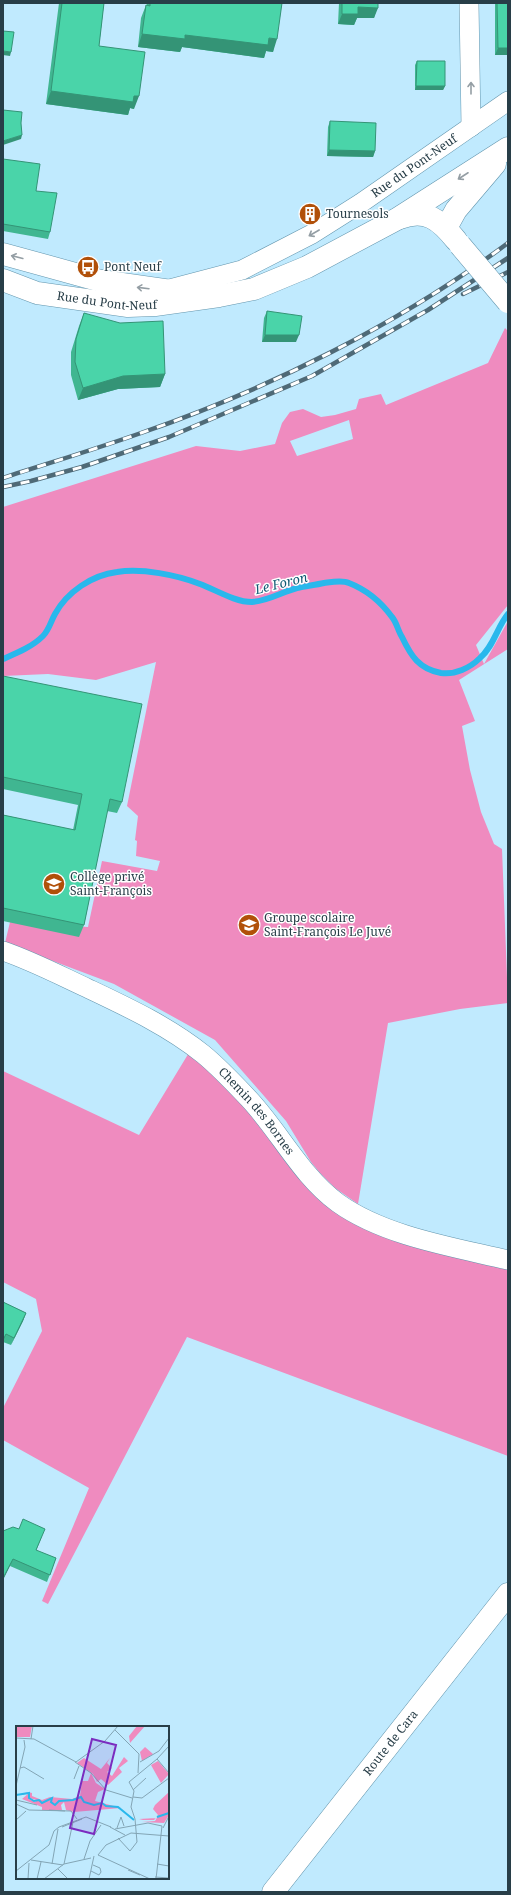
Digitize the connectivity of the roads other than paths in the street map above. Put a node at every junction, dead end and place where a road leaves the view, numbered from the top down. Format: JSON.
{"nodes":[{"id":1,"x":469,"y":3,"type":"edge"},
{"id":2,"x":508,"y":101,"type":"edge"},
{"id":3,"x":471,"y":127,"type":"junction"},
{"id":4,"x":508,"y":148,"type":"edge"},
{"id":5,"x":397,"y":219,"type":"junction"},
{"id":6,"x":446,"y":228,"type":"junction"},
{"id":7,"x":3,"y":254,"type":"edge"},
{"id":8,"x":47,"y":266,"type":"junction"},
{"id":9,"x":3,"y":280,"type":"edge"},
{"id":10,"x":164,"y":290,"type":"junction"},
{"id":11,"x":36,"y":293,"type":"junction"},
{"id":12,"x":214,"y":297,"type":"junction"},
{"id":13,"x":508,"y":302,"type":"edge"},
{"id":14,"x":3,"y":951,"type":"edge"},
{"id":15,"x":508,"y":1260,"type":"edge"},
{"id":16,"x":508,"y":1594,"type":"edge"},
{"id":17,"x":273,"y":1892,"type":"edge"}],
"edges":[{"from":3,"to":1,"type":"street","one_way":true},
{"from":2,"to":3,"type":"street","name":"Rue du Pont-Neuf"},
{"from":3,"to":10,"type":"street","name":"Rue du Pont-Neuf","one_way":true},
{"from":4,"to":5,"type":"street","one_way":true},
{"from":4,"to":6,"type":"street"},
{"from":5,"to":6,"type":"street"},
{"from":5,"to":12,"type":"street","name":"Rue du Pont-Neuf"},
{"from":6,"to":13,"type":"street","bridge":true},
{"from":8,"to":7,"type":"street","name":"Rue du Pont-Neuf","one_way":true},
{"from":10,"to":8,"type":"street","name":"Rue du Pont-Neuf","one_way":true},
{"from":8,"to":11,"type":"street"},
{"from":9,"to":11,"type":"street","name":"Rue du Pont-Neuf"},
{"from":10,"to":12,"type":"street","name":"Rue du Pont-Neuf"},
{"from":11,"to":12,"type":"street","name":"Rue du Pont-Neuf"},
{"from":14,"to":15,"type":"street","name":"Chemin des Bornes"},
{"from":16,"to":17,"type":"street","name":"Route de Cara"}]}
